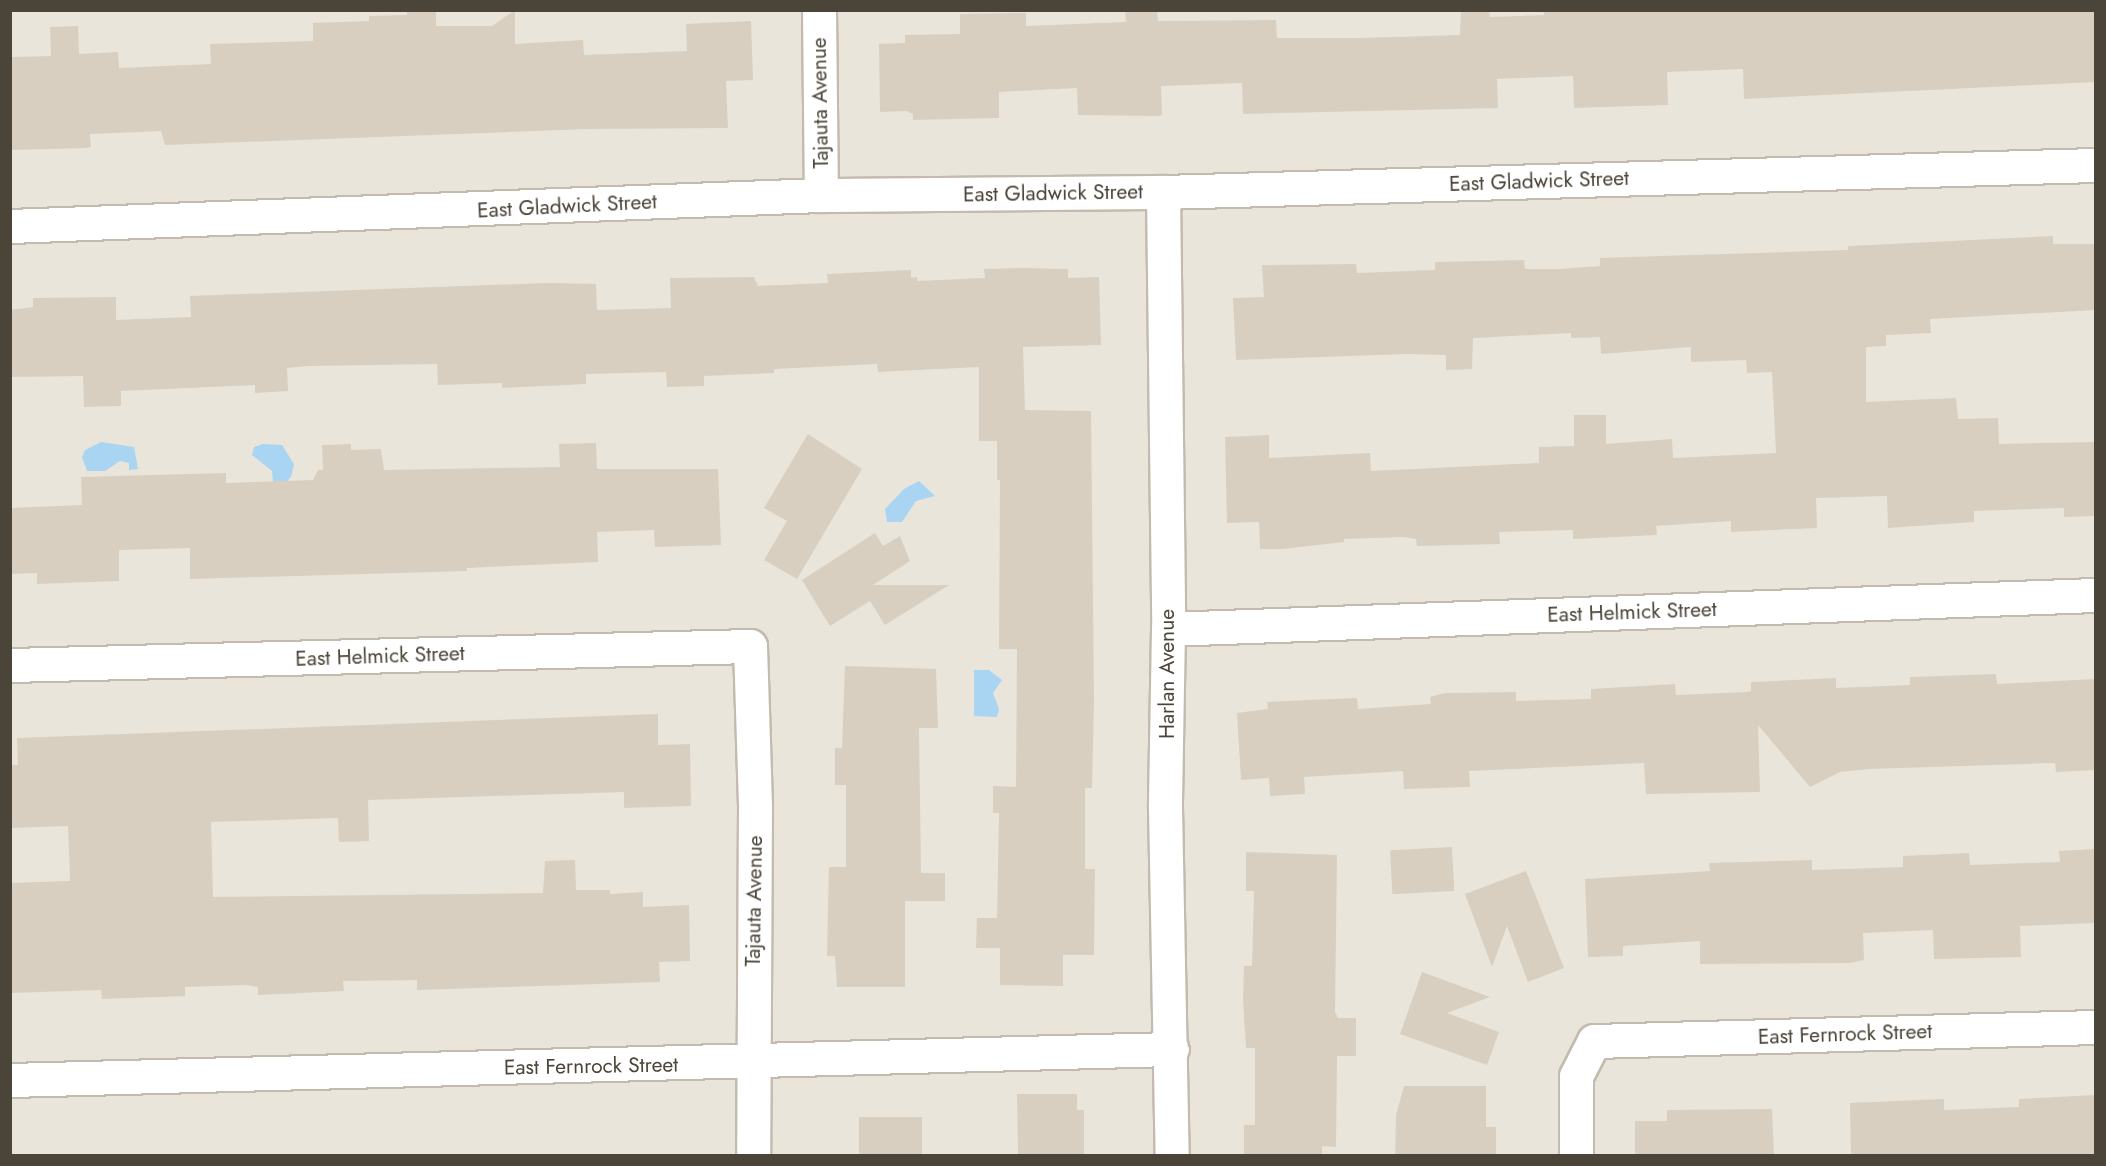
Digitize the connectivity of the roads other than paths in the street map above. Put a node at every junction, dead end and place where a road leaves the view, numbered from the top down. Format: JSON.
{"nodes":[{"id":1,"x":819,"y":10,"type":"edge"},
{"id":2,"x":2096,"y":165,"type":"edge"},
{"id":3,"x":1163,"y":192,"type":"junction"},
{"id":4,"x":821,"y":195,"type":"junction"},
{"id":5,"x":10,"y":226,"type":"edge"},
{"id":6,"x":2096,"y":595,"type":"edge"},
{"id":7,"x":1168,"y":629,"type":"junction"},
{"id":8,"x":750,"y":646,"type":"joint"},
{"id":9,"x":10,"y":665,"type":"edge"},
{"id":10,"x":2096,"y":1027,"type":"edge"},
{"id":11,"x":1172,"y":1049,"type":"junction"},
{"id":12,"x":753,"y":1062,"type":"junction"},
{"id":13,"x":10,"y":1080,"type":"edge"},
{"id":14,"x":753,"y":1155,"type":"edge"},
{"id":15,"x":1172,"y":1155,"type":"edge"},
{"id":16,"x":1576,"y":1155,"type":"edge"}],
"edges":[{"from":1,"to":4,"type":"street","name":"Tajauta Avenue"},
{"from":2,"to":3,"type":"street","name":"East Gladwick Street"},
{"from":3,"to":4,"type":"street","name":"East Gladwick Street"},
{"from":3,"to":7,"type":"street","name":"Harlan Avenue"},
{"from":4,"to":5,"type":"street","name":"East Gladwick Street"},
{"from":6,"to":7,"type":"street","name":"East Helmick Street"},
{"from":7,"to":11,"type":"street","name":"Harlan Avenue"},
{"from":8,"to":9,"type":"street","name":"East Helmick Street"},
{"from":8,"to":12,"type":"street","name":"Tajauta Avenue"},
{"from":10,"to":16,"type":"street","name":"East Fernrock Street"},
{"from":11,"to":12,"type":"street","name":"East Fernrock Street"},
{"from":11,"to":15,"type":"street","name":"Harlan Avenue"},
{"from":12,"to":13,"type":"street","name":"East Fernrock Street"},
{"from":12,"to":14,"type":"street","name":"Tajauta Avenue"}]}
